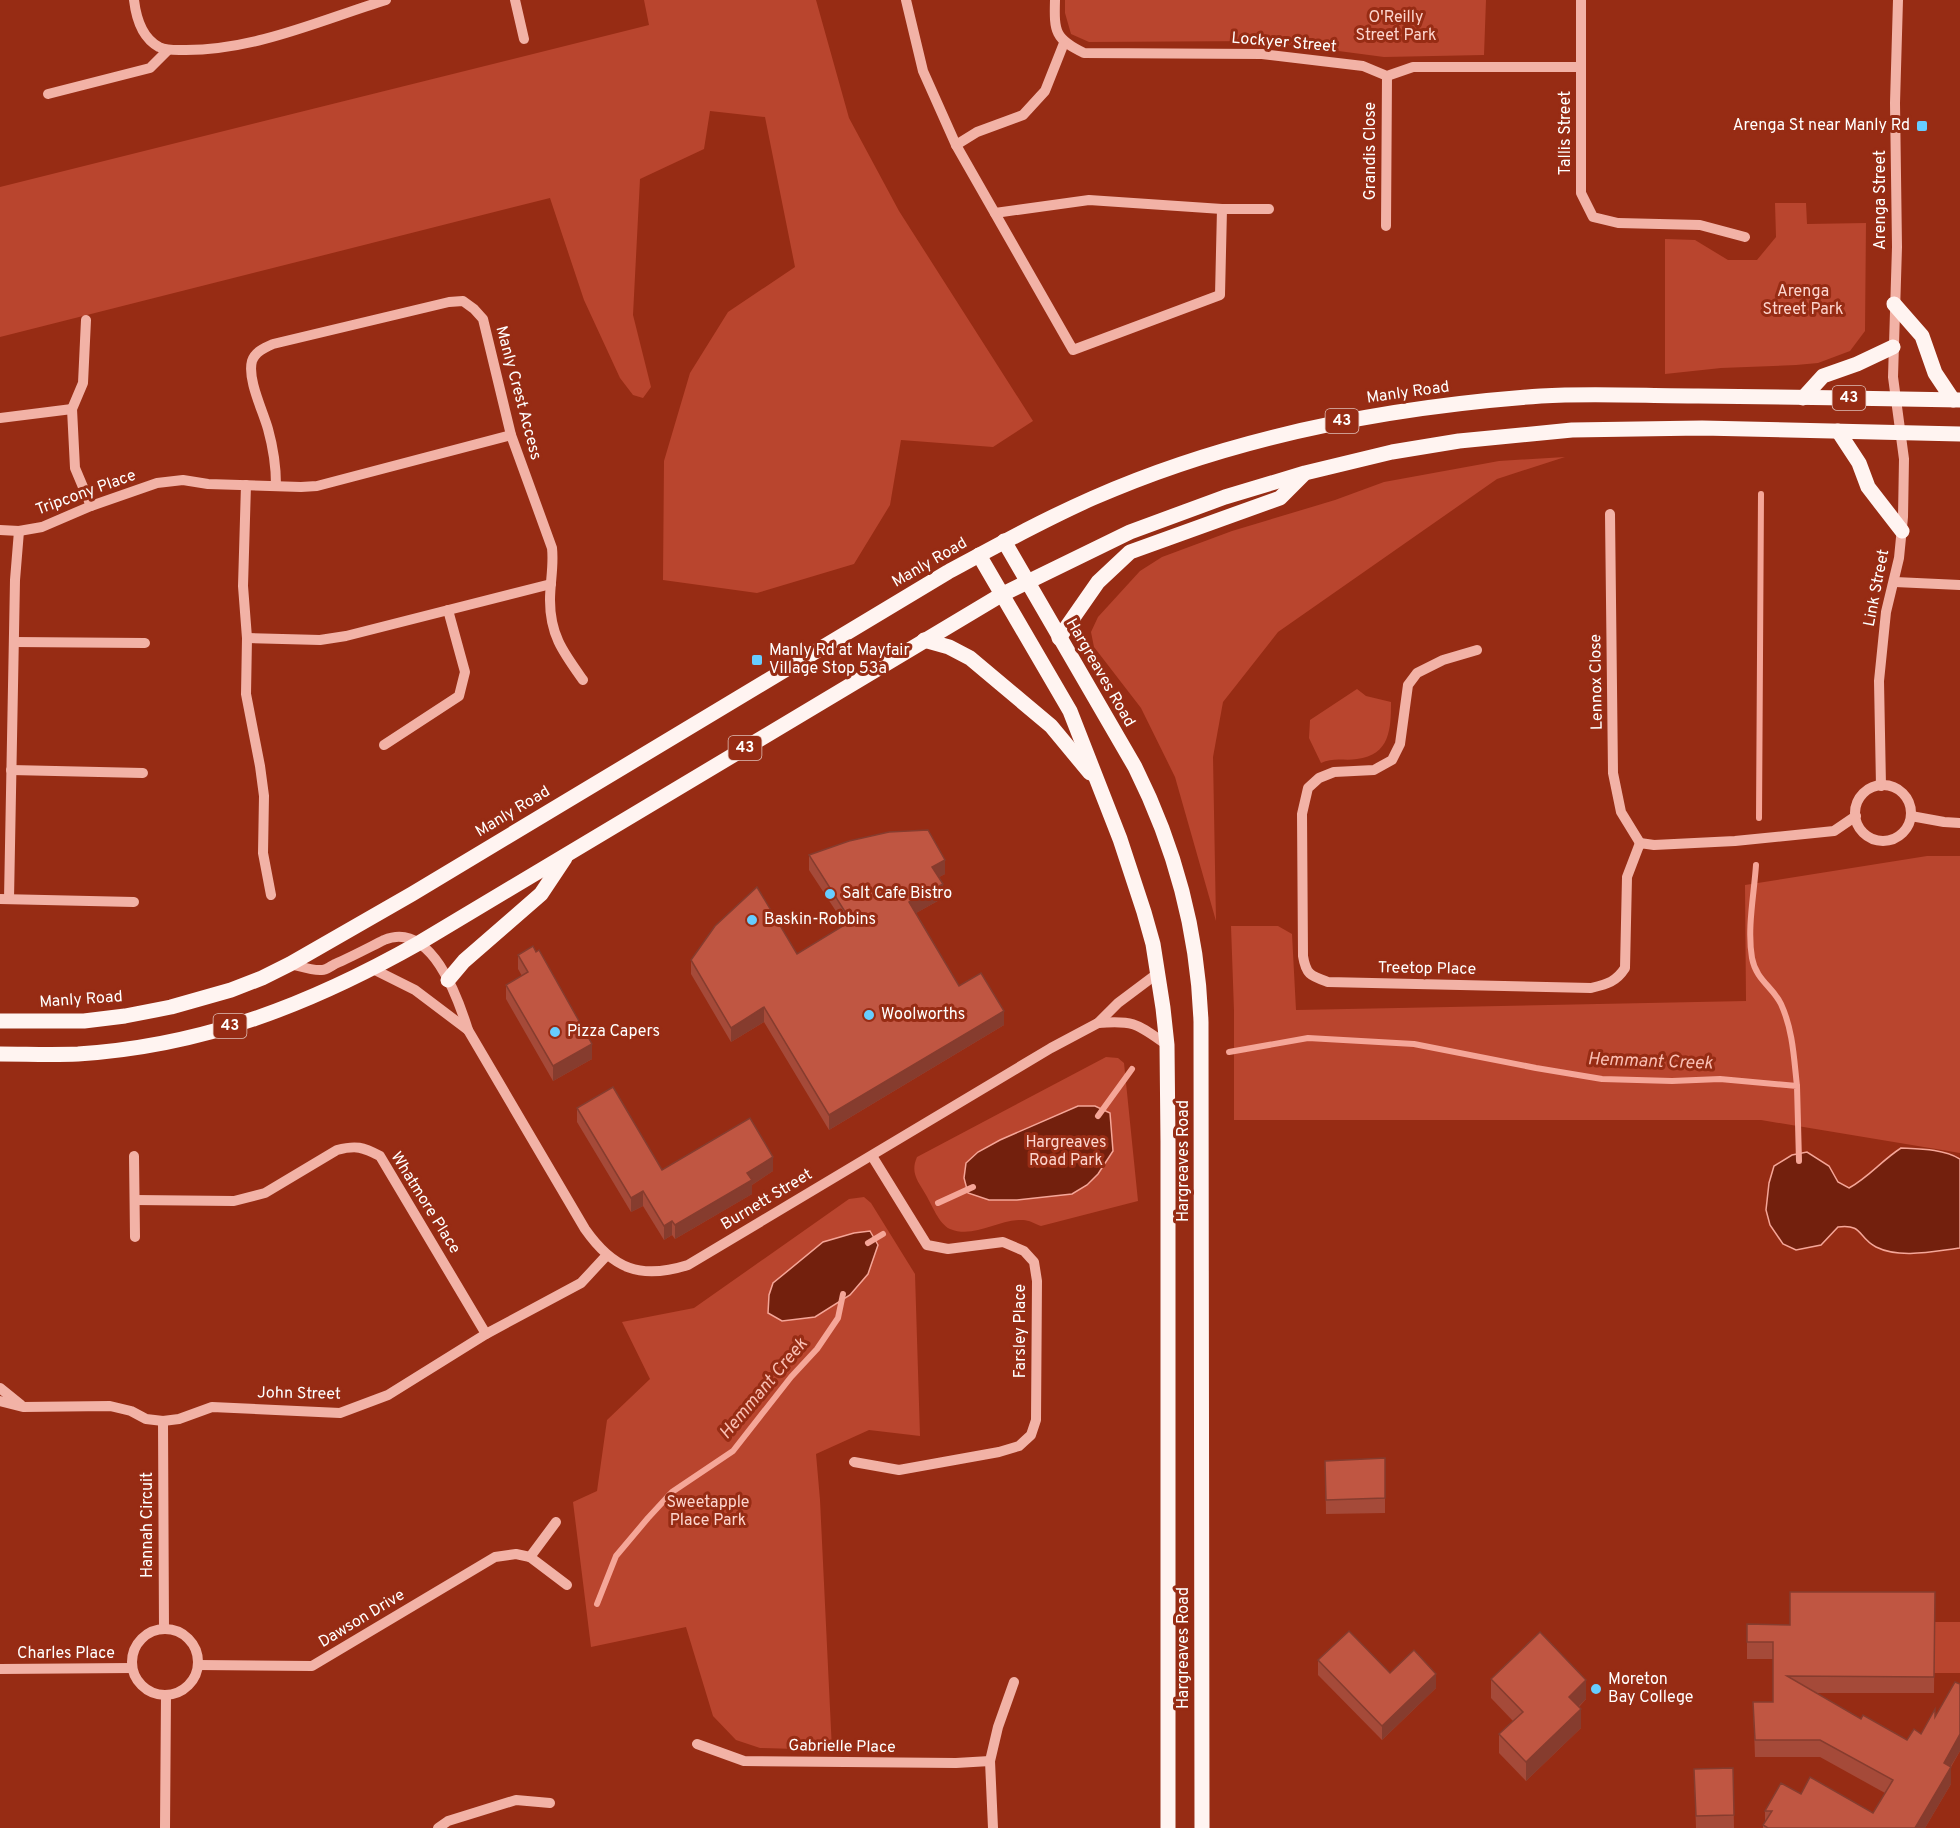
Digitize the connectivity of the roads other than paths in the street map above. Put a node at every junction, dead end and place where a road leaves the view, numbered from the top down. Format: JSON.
{"nodes":[{"id":1,"x":134,"y":0,"type":"edge"},
{"id":2,"x":386,"y":0,"type":"edge"},
{"id":3,"x":515,"y":0,"type":"edge"},
{"id":4,"x":906,"y":0,"type":"edge"},
{"id":5,"x":1055,"y":0,"type":"edge"},
{"id":6,"x":1581,"y":0,"type":"edge"},
{"id":7,"x":1898,"y":0,"type":"edge"},
{"id":8,"x":524,"y":39,"type":"dead end"},
{"id":9,"x":1064,"y":43,"type":"junction"},
{"id":10,"x":168,"y":50,"type":"junction"},
{"id":11,"x":1581,"y":67,"type":"junction"},
{"id":12,"x":1387,"y":76,"type":"junction"},
{"id":13,"x":48,"y":94,"type":"dead end"},
{"id":14,"x":956,"y":145,"type":"junction"},
{"id":15,"x":1222,"y":209,"type":"junction"},
{"id":16,"x":1269,"y":209,"type":"dead end"},
{"id":17,"x":994,"y":213,"type":"junction"},
{"id":18,"x":1386,"y":226,"type":"dead end"},
{"id":19,"x":1745,"y":237,"type":"dead end"},
{"id":20,"x":1894,"y":304,"type":"junction"},
{"id":21,"x":86,"y":320,"type":"dead end"},
{"id":22,"x":1893,"y":347,"type":"junction"},
{"id":23,"x":1803,"y":398,"type":"junction"},
{"id":24,"x":1896,"y":400,"type":"junction"},
{"id":25,"x":1957,"y":400,"type":"edge"},
{"id":26,"x":72,"y":409,"type":"junction"},
{"id":27,"x":0,"y":418,"type":"edge"},
{"id":28,"x":1838,"y":431,"type":"junction"},
{"id":29,"x":1900,"y":433,"type":"junction"},
{"id":30,"x":1960,"y":434,"type":"edge"},
{"id":31,"x":511,"y":435,"type":"junction"},
{"id":32,"x":1305,"y":472,"type":"junction"},
{"id":33,"x":246,"y":485,"type":"junction"},
{"id":34,"x":276,"y":485,"type":"junction"},
{"id":35,"x":91,"y":506,"type":"junction"},
{"id":36,"x":1610,"y":514,"type":"dead end"},
{"id":37,"x":0,"y":530,"type":"edge"},
{"id":38,"x":19,"y":531,"type":"junction"},
{"id":39,"x":1902,"y":531,"type":"junction"},
{"id":40,"x":1004,"y":541,"type":"junction"},
{"id":41,"x":979,"y":555,"type":"junction"},
{"id":42,"x":1027,"y":581,"type":"junction"},
{"id":43,"x":1895,"y":582,"type":"junction"},
{"id":44,"x":551,"y":584,"type":"junction"},
{"id":45,"x":1960,"y":585,"type":"edge"},
{"id":46,"x":1001,"y":594,"type":"junction"},
{"id":47,"x":448,"y":610,"type":"junction"},
{"id":48,"x":247,"y":638,"type":"junction"},
{"id":49,"x":1059,"y":638,"type":"junction"},
{"id":50,"x":924,"y":640,"type":"junction"},
{"id":51,"x":14,"y":642,"type":"junction"},
{"id":52,"x":146,"y":643,"type":"dead end"},
{"id":53,"x":1477,"y":650,"type":"dead end"},
{"id":54,"x":583,"y":680,"type":"dead end"},
{"id":55,"x":384,"y":745,"type":"dead end"},
{"id":56,"x":11,"y":770,"type":"junction"},
{"id":57,"x":143,"y":773,"type":"dead end"},
{"id":58,"x":1100,"y":784,"type":"junction"},
{"id":59,"x":1881,"y":786,"type":"junction"},
{"id":60,"x":1856,"y":816,"type":"junction"},
{"id":61,"x":1911,"y":816,"type":"junction"},
{"id":62,"x":1960,"y":823,"type":"edge"},
{"id":63,"x":1640,"y":843,"type":"junction"},
{"id":64,"x":566,"y":855,"type":"junction"},
{"id":65,"x":271,"y":895,"type":"dead end"},
{"id":66,"x":4,"y":899,"type":"edge"},
{"id":67,"x":134,"y":902,"type":"dead end"},
{"id":68,"x":419,"y":943,"type":"junction"},
{"id":69,"x":290,"y":964,"type":"junction"},
{"id":70,"x":373,"y":969,"type":"junction"},
{"id":71,"x":1158,"y":973,"type":"junction"},
{"id":72,"x":448,"y":980,"type":"junction"},
{"id":73,"x":0,"y":1021,"type":"edge"},
{"id":74,"x":1098,"y":1023,"type":"junction"},
{"id":75,"x":468,"y":1030,"type":"junction"},
{"id":76,"x":1167,"y":1045,"type":"junction"},
{"id":77,"x":3,"y":1056,"type":"edge"},
{"id":78,"x":134,"y":1155,"type":"dead end"},
{"id":79,"x":872,"y":1156,"type":"junction"},
{"id":80,"x":135,"y":1200,"type":"junction"},
{"id":81,"x":135,"y":1237,"type":"dead end"},
{"id":82,"x":607,"y":1255,"type":"junction"},
{"id":83,"x":486,"y":1334,"type":"junction"},
{"id":84,"x":0,"y":1388,"type":"edge"},
{"id":85,"x":0,"y":1401,"type":"edge"},
{"id":86,"x":24,"y":1407,"type":"junction"},
{"id":87,"x":163,"y":1421,"type":"junction"},
{"id":88,"x":854,"y":1462,"type":"dead end"},
{"id":89,"x":556,"y":1522,"type":"dead end"},
{"id":90,"x":530,"y":1557,"type":"junction"},
{"id":91,"x":567,"y":1585,"type":"dead end"},
{"id":92,"x":164,"y":1629,"type":"junction"},
{"id":93,"x":198,"y":1665,"type":"junction"},
{"id":94,"x":132,"y":1668,"type":"junction"},
{"id":95,"x":0,"y":1669,"type":"edge"},
{"id":96,"x":1014,"y":1682,"type":"dead end"},
{"id":97,"x":166,"y":1695,"type":"junction"},
{"id":98,"x":697,"y":1744,"type":"dead end"},
{"id":99,"x":990,"y":1761,"type":"junction"},
{"id":100,"x":550,"y":1803,"type":"dead end"},
{"id":101,"x":165,"y":1828,"type":"edge"},
{"id":102,"x":438,"y":1828,"type":"edge"},
{"id":103,"x":993,"y":1828,"type":"edge"},
{"id":104,"x":1168,"y":1828,"type":"edge"},
{"id":105,"x":1202,"y":1828,"type":"edge"}],
"edges":[{"from":1,"to":10,"type":"street"},
{"from":2,"to":10,"type":"street"},
{"from":3,"to":8,"type":"street"},
{"from":4,"to":14,"type":"street"},
{"from":5,"to":9,"type":"street"},
{"from":6,"to":11,"type":"street","name":"Tallis Street"},
{"from":7,"to":20,"type":"street","name":"Arenga Street"},
{"from":9,"to":12,"type":"street","name":"Lockyer Street"},
{"from":9,"to":14,"type":"street"},
{"from":10,"to":13,"type":"street"},
{"from":11,"to":12,"type":"street"},
{"from":11,"to":19,"type":"street","name":"Tallis Street"},
{"from":12,"to":18,"type":"street","name":"Grandis Close"},
{"from":14,"to":17,"type":"street"},
{"from":15,"to":16,"type":"street"},
{"from":15,"to":17,"type":"street"},
{"from":15,"to":17,"type":"street"},
{"from":20,"to":22,"type":"street","name":"Arenga Street"},
{"from":20,"to":25,"type":"main road"},
{"from":21,"to":26,"type":"street"},
{"from":22,"to":23,"type":"main road"},
{"from":22,"to":24,"type":"street","name":"Arenga Street"},
{"from":23,"to":24,"type":"main road","name":"Manly Road","number":"43"},
{"from":23,"to":40,"type":"main road","name":"Manly Road","number":"43"},
{"from":24,"to":25,"type":"main road","name":"Manly Road","number":"43"},
{"from":24,"to":29,"type":"street","name":"Link Street"},
{"from":26,"to":27,"type":"street"},
{"from":26,"to":35,"type":"street"},
{"from":28,"to":29,"type":"main road","number":"43"},
{"from":28,"to":32,"type":"main road","number":"43"},
{"from":28,"to":39,"type":"main road"},
{"from":29,"to":30,"type":"main road","number":"43"},
{"from":29,"to":39,"type":"street","name":"Link Street"},
{"from":31,"to":34,"type":"street","name":"Tripcony Place"},
{"from":31,"to":34,"type":"street","name":"Manly Crest Access"},
{"from":31,"to":44,"type":"street","name":"Manly Crest Access"},
{"from":32,"to":42,"type":"main road","number":"43"},
{"from":32,"to":49,"type":"main road"},
{"from":33,"to":34,"type":"street","name":"Tripcony Place"},
{"from":33,"to":35,"type":"street","name":"Tripcony Place"},
{"from":33,"to":48,"type":"street"},
{"from":35,"to":38,"type":"street","name":"Tripcony Place"},
{"from":36,"to":63,"type":"street","name":"Lennox Close"},
{"from":37,"to":38,"type":"street","name":"Tripcony Place"},
{"from":38,"to":51,"type":"street"},
{"from":39,"to":43,"type":"street","name":"Link Street"},
{"from":40,"to":41,"type":"main road","name":"Manly Road","number":"43"},
{"from":40,"to":42,"type":"main road","name":"Hargreaves Road"},
{"from":41,"to":46,"type":"main road","name":"Hargreaves Road"},
{"from":41,"to":69,"type":"main road","name":"Manly Road","number":"43"},
{"from":42,"to":46,"type":"main road","number":"43"},
{"from":42,"to":49,"type":"main road","name":"Hargreaves Road"},
{"from":43,"to":45,"type":"street"},
{"from":43,"to":59,"type":"street","name":"Link Street"},
{"from":44,"to":47,"type":"street"},
{"from":44,"to":54,"type":"street","name":"Manly Crest Access"},
{"from":46,"to":50,"type":"main road","number":"43"},
{"from":46,"to":58,"type":"main road","name":"Hargreaves Road"},
{"from":47,"to":48,"type":"street"},
{"from":47,"to":55,"type":"street"},
{"from":48,"to":65,"type":"street"},
{"from":49,"to":105,"type":"main road","name":"Hargreaves Road"},
{"from":50,"to":58,"type":"main road"},
{"from":50,"to":64,"type":"main road","number":"43"},
{"from":51,"to":52,"type":"street"},
{"from":51,"to":56,"type":"street"},
{"from":53,"to":63,"type":"street","name":"Treetop Place"},
{"from":56,"to":57,"type":"street"},
{"from":56,"to":66,"type":"street"},
{"from":58,"to":71,"type":"main road","name":"Hargreaves Road"},
{"from":59,"to":60,"type":"street"},
{"from":59,"to":61,"type":"street"},
{"from":60,"to":61,"type":"street"},
{"from":60,"to":63,"type":"street"},
{"from":61,"to":62,"type":"street"},
{"from":64,"to":68,"type":"main road","number":"43"},
{"from":64,"to":72,"type":"main road"},
{"from":66,"to":67,"type":"street"},
{"from":68,"to":69,"type":"street"},
{"from":68,"to":70,"type":"main road","number":"43"},
{"from":68,"to":72,"type":"street","name":"Burnett Street"},
{"from":69,"to":73,"type":"main road","name":"Manly Road","number":"43"},
{"from":70,"to":75,"type":"street","name":"Burnett Street"},
{"from":70,"to":77,"type":"main road","number":"43"},
{"from":71,"to":74,"type":"street","name":"Burnett Street"},
{"from":71,"to":76,"type":"main road","name":"Hargreaves Road"},
{"from":72,"to":75,"type":"street","name":"Burnett Street"},
{"from":74,"to":76,"type":"street"},
{"from":74,"to":79,"type":"street","name":"Burnett Street"},
{"from":75,"to":82,"type":"street","name":"Burnett Street"},
{"from":76,"to":104,"type":"main road","name":"Hargreaves Road"},
{"from":78,"to":80,"type":"street"},
{"from":79,"to":82,"type":"street","name":"Burnett Street"},
{"from":79,"to":88,"type":"street","name":"Farsley Place"},
{"from":80,"to":81,"type":"street"},
{"from":80,"to":83,"type":"street","name":"Whatmore Place"},
{"from":82,"to":83,"type":"street","name":"John Street"},
{"from":83,"to":87,"type":"street","name":"John Street"},
{"from":84,"to":86,"type":"street"},
{"from":85,"to":86,"type":"street","name":"John Street"},
{"from":86,"to":87,"type":"street","name":"John Street"},
{"from":87,"to":92,"type":"street","name":"Hannah Circuit"},
{"from":89,"to":90,"type":"street"},
{"from":90,"to":91,"type":"street"},
{"from":90,"to":93,"type":"street","name":"Dawson Drive"},
{"from":92,"to":93,"type":"street"},
{"from":92,"to":94,"type":"street"},
{"from":93,"to":97,"type":"street"},
{"from":94,"to":95,"type":"street","name":"Charles Place"},
{"from":94,"to":97,"type":"street"},
{"from":96,"to":99,"type":"street"},
{"from":97,"to":101,"type":"street"},
{"from":98,"to":99,"type":"street","name":"Gabrielle Place"},
{"from":99,"to":103,"type":"street"},
{"from":100,"to":102,"type":"street"}]}
